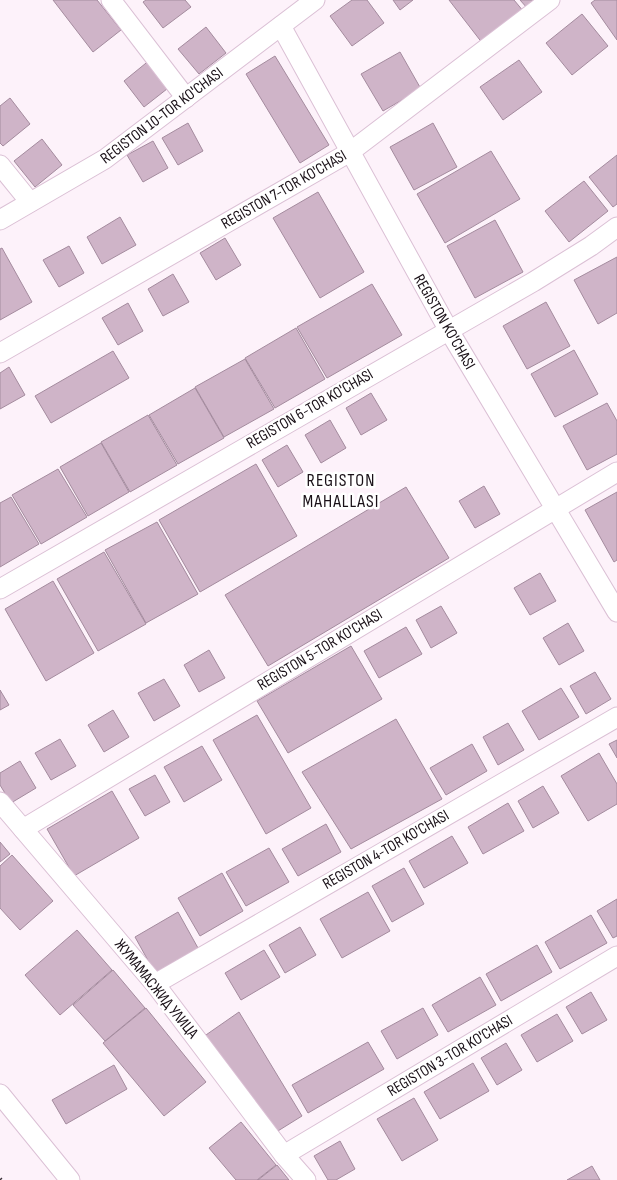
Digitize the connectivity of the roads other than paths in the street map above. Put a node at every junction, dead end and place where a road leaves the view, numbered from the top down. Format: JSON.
{"nodes":[{"id":1,"x":111,"y":0,"type":"edge"},
{"id":2,"x":315,"y":0,"type":"edge"},
{"id":3,"x":550,"y":0,"type":"edge"},
{"id":4,"x":281,"y":26,"type":"junction"},
{"id":5,"x":186,"y":98,"type":"junction"},
{"id":6,"x":350,"y":152,"type":"junction"},
{"id":7,"x":0,"y":165,"type":"edge"},
{"id":8,"x":30,"y":202,"type":"junction"},
{"id":9,"x":0,"y":220,"type":"edge"},
{"id":10,"x":617,"y":226,"type":"edge"},
{"id":11,"x":448,"y":329,"type":"junction"},
{"id":12,"x":0,"y":353,"type":"edge"},
{"id":13,"x":617,"y":472,"type":"edge"},
{"id":14,"x":555,"y":509,"type":"junction"},
{"id":15,"x":0,"y":589,"type":"edge"},
{"id":16,"x":617,"y":612,"type":"edge"},
{"id":17,"x":617,"y":717,"type":"edge"},
{"id":18,"x":0,"y":802,"type":"edge"},
{"id":19,"x":23,"y":829,"type":"junction"},
{"id":20,"x":617,"y":956,"type":"edge"},
{"id":21,"x":155,"y":984,"type":"junction"},
{"id":22,"x":0,"y":1094,"type":"edge"},
{"id":23,"x":284,"y":1155,"type":"junction"},
{"id":24,"x":70,"y":1180,"type":"edge"},
{"id":25,"x":306,"y":1180,"type":"edge"}],
"edges":[{"from":1,"to":5,"type":"street"},
{"from":2,"to":4,"type":"street","name":"REGISTON 10-TOR KO'CHASI"},
{"from":3,"to":6,"type":"street","name":"REGISTON 7-TOR KO'CHASI"},
{"from":4,"to":5,"type":"street","name":"REGISTON 10-TOR KO'CHASI"},
{"from":4,"to":6,"type":"street","name":"REGISTON KO'CHASI"},
{"from":5,"to":8,"type":"street","name":"REGISTON 10-TOR KO'CHASI"},
{"from":6,"to":11,"type":"street","name":"REGISTON KO'CHASI"},
{"from":6,"to":12,"type":"street","name":"REGISTON 7-TOR KO'CHASI"},
{"from":7,"to":8,"type":"street"},
{"from":8,"to":9,"type":"street","name":"REGISTON 10-TOR KO'CHASI"},
{"from":10,"to":11,"type":"street","name":"REGISTON 6-TOR KO'CHASI"},
{"from":11,"to":14,"type":"street","name":"REGISTON KO'CHASI"},
{"from":11,"to":15,"type":"street","name":"REGISTON 6-TOR KO'CHASI"},
{"from":13,"to":14,"type":"street","name":"REGISTON 5-TOR KO'CHASI"},
{"from":14,"to":16,"type":"street","name":"REGISTON KO'CHASI"},
{"from":14,"to":19,"type":"street","name":"REGISTON 5-TOR KO'CHASI"},
{"from":17,"to":21,"type":"street","name":"REGISTON 4-TOR KO'CHASI"},
{"from":18,"to":19,"type":"street","name":"ЖУМАМАСЖИД УЛИЦА"},
{"from":19,"to":21,"type":"street","name":"ЖУМАМАСЖИД УЛИЦА"},
{"from":20,"to":23,"type":"street","name":"REGISTON 3-TOR KO'CHASI"},
{"from":21,"to":23,"type":"street","name":"ЖУМАМАСЖИД УЛИЦА"},
{"from":22,"to":24,"type":"street"},
{"from":23,"to":25,"type":"street","name":"ЖУМАМАСЖИД УЛИЦА"}]}
